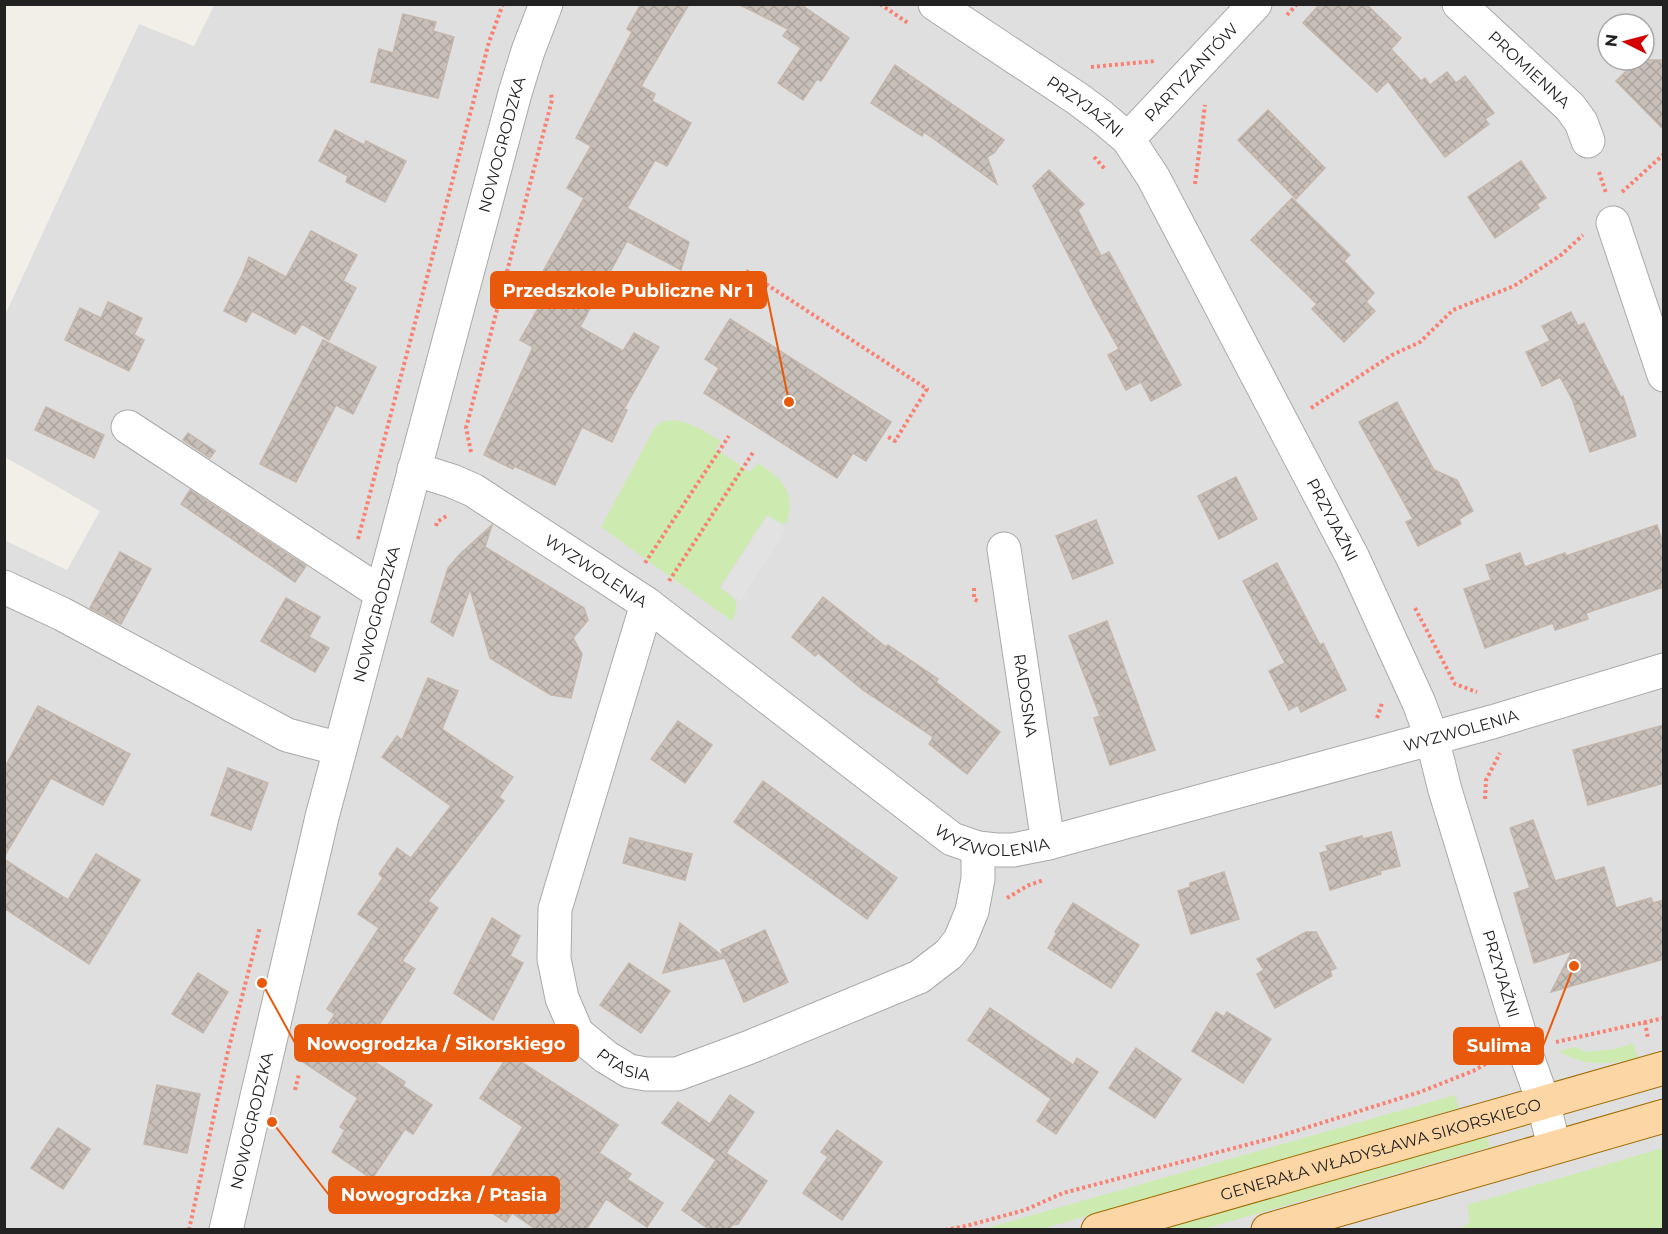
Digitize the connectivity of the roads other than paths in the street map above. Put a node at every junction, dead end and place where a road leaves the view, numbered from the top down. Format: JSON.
{"nodes":[{"id":1,"x":546,"y":4,"type":"edge"},
{"id":2,"x":935,"y":4,"type":"edge"},
{"id":3,"x":1255,"y":4,"type":"edge"},
{"id":4,"x":1459,"y":4,"type":"edge"},
{"id":5,"x":1128,"y":139,"type":"junction"},
{"id":6,"x":1588,"y":141,"type":"road end"},
{"id":7,"x":1603,"y":221,"type":"road end"},
{"id":8,"x":1664,"y":375,"type":"edge"},
{"id":9,"x":128,"y":427,"type":"dead end"},
{"id":10,"x":414,"y":469,"type":"junction"},
{"id":11,"x":1004,"y":549,"type":"dead end"},
{"id":12,"x":4,"y":587,"type":"edge"},
{"id":13,"x":381,"y":593,"type":"junction"},
{"id":14,"x":658,"y":593,"type":"junction"},
{"id":15,"x":1664,"y":670,"type":"edge"},
{"id":16,"x":1432,"y":738,"type":"junction"},
{"id":17,"x":340,"y":749,"type":"junction"},
{"id":18,"x":1048,"y":843,"type":"junction"},
{"id":19,"x":978,"y":848,"type":"junction"},
{"id":20,"x":1664,"y":1068,"type":"edge"},
{"id":21,"x":1543,"y":1101,"type":"junction"},
{"id":22,"x":1664,"y":1116,"type":"edge"},
{"id":23,"x":1554,"y":1148,"type":"junction"},
{"id":24,"x":226,"y":1230,"type":"edge"},
{"id":25,"x":1098,"y":1230,"type":"edge"},
{"id":26,"x":1268,"y":1230,"type":"edge"}],
"edges":[{"from":1,"to":10,"type":"street","name":"NOWOGRODZKA"},
{"from":2,"to":5,"type":"street","name":"PRZYJAŹNI"},
{"from":3,"to":5,"type":"street","name":"PARTYZANTÓW"},
{"from":4,"to":6,"type":"street","name":"PROMIENNA"},
{"from":5,"to":16,"type":"street","name":"PRZYJAŹNI"},
{"from":7,"to":8,"type":"street"},
{"from":9,"to":13,"type":"street"},
{"from":10,"to":13,"type":"street","name":"NOWOGRODZKA"},
{"from":10,"to":14,"type":"street","name":"WYZWOLENIA"},
{"from":11,"to":18,"type":"street","name":"RADOSNA"},
{"from":12,"to":17,"type":"street"},
{"from":13,"to":17,"type":"street","name":"NOWOGRODZKA"},
{"from":14,"to":19,"type":"street","name":"WYZWOLENIA"},
{"from":14,"to":19,"type":"street","name":"PTASIA"},
{"from":15,"to":16,"type":"street","name":"WYZWOLENIA"},
{"from":16,"to":18,"type":"street","name":"WYZWOLENIA"},
{"from":16,"to":21,"type":"street","name":"PRZYJAŹNI"},
{"from":17,"to":24,"type":"street","name":"NOWOGRODZKA"},
{"from":18,"to":19,"type":"street","name":"WYZWOLENIA"},
{"from":20,"to":21,"type":"main road","name":"GENERAŁA WŁADYSŁAWA SIKORSKIEGO"},
{"from":21,"to":23,"type":"street","name":"PRZYJAŹNI"},
{"from":21,"to":25,"type":"main road","name":"GENERAŁA WŁADYSŁAWA SIKORSKIEGO"},
{"from":22,"to":23,"type":"main road"},
{"from":23,"to":26,"type":"main road"}]}
